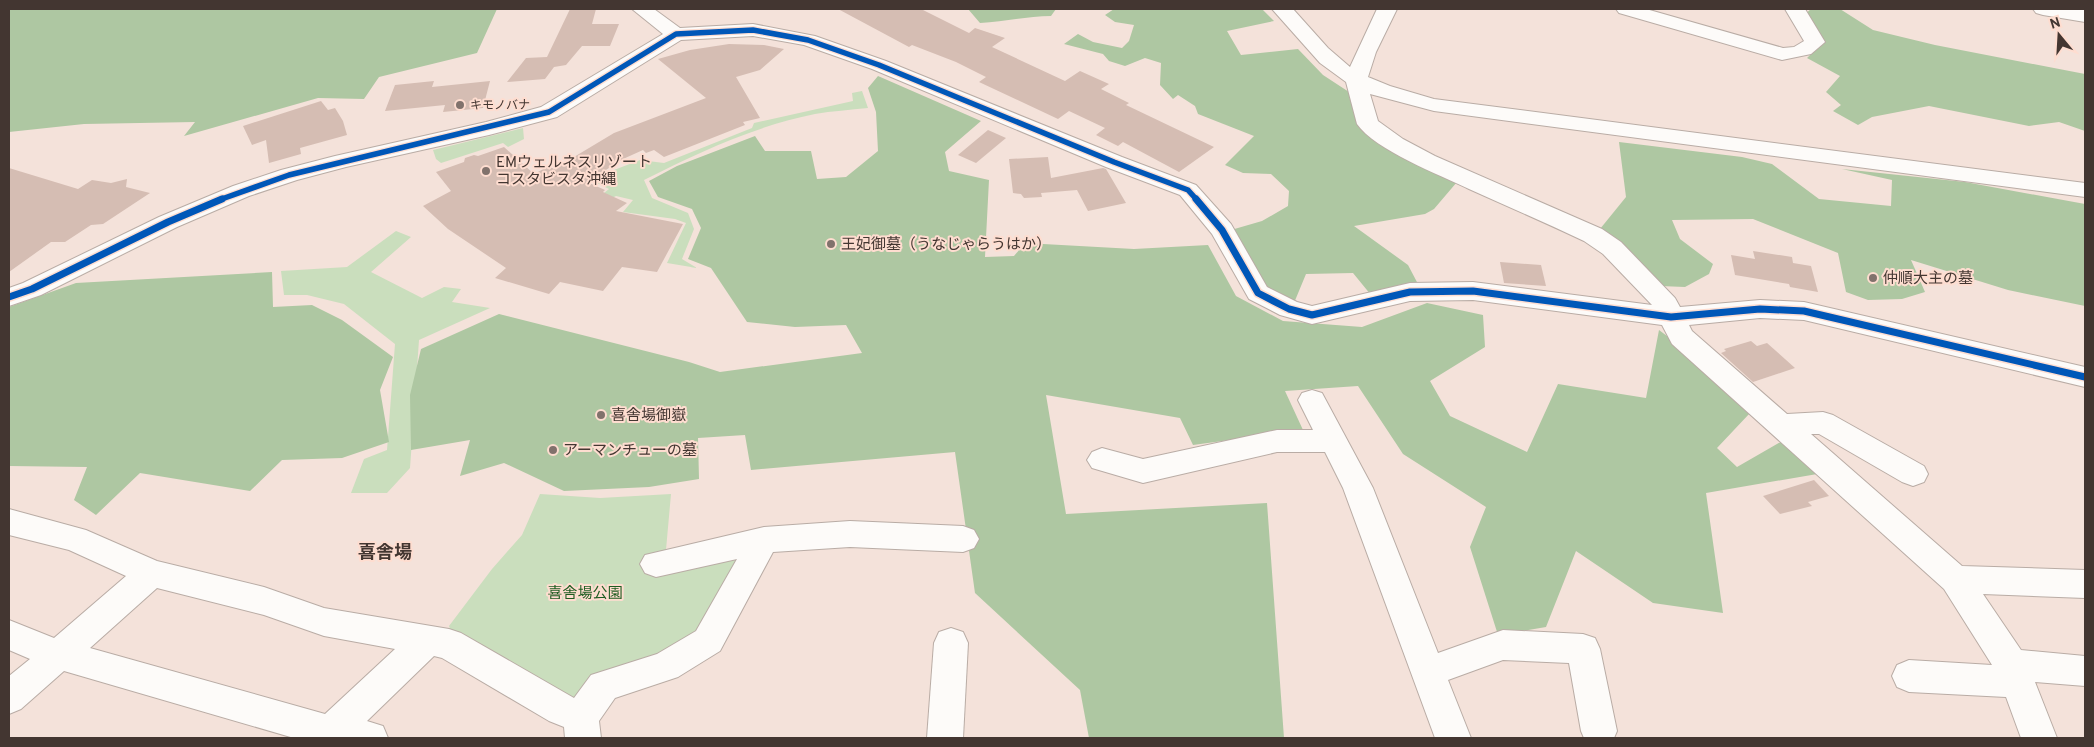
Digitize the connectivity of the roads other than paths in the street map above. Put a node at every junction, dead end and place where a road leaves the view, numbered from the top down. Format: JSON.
{"nodes":[{"id":1,"x":642,"y":9,"type":"edge"},
{"id":2,"x":1282,"y":9,"type":"edge"},
{"id":3,"x":1387,"y":9,"type":"edge"},
{"id":4,"x":1626,"y":9,"type":"edge"},
{"id":5,"x":1795,"y":9,"type":"edge"},
{"id":6,"x":2042,"y":9,"type":"edge"},
{"id":7,"x":2085,"y":16,"type":"edge"},
{"id":8,"x":676,"y":34,"type":"junction"},
{"id":9,"x":1356,"y":80,"type":"junction"},
{"id":10,"x":2085,"y":190,"type":"edge"},
{"id":11,"x":9,"y":297,"type":"edge"},
{"id":12,"x":1671,"y":316,"type":"junction"},
{"id":13,"x":2085,"y":377,"type":"edge"},
{"id":14,"x":1312,"y":400,"type":"dead end"},
{"id":15,"x":1779,"y":425,"type":"junction"},
{"id":16,"x":1334,"y":441,"type":"junction"},
{"id":17,"x":1102,"y":460,"type":"dead end"},
{"id":18,"x":1914,"y":474,"type":"dead end"},
{"id":19,"x":9,"y":522,"type":"edge"},
{"id":20,"x":963,"y":539,"type":"dead end"},
{"id":21,"x":764,"y":540,"type":"junction"},
{"id":22,"x":656,"y":564,"type":"dead end"},
{"id":23,"x":152,"y":573,"type":"junction"},
{"id":24,"x":1955,"y":579,"type":"junction"},
{"id":25,"x":2085,"y":584,"type":"edge"},
{"id":26,"x":9,"y":635,"type":"edge"},
{"id":27,"x":427,"y":641,"type":"junction"},
{"id":28,"x":952,"y":643,"type":"dead end"},
{"id":29,"x":59,"y":655,"type":"junction"},
{"id":30,"x":2085,"y":671,"type":"edge"},
{"id":31,"x":1428,"y":672,"type":"junction"},
{"id":32,"x":2014,"y":673,"type":"junction"},
{"id":33,"x":1909,"y":676,"type":"dead end"},
{"id":34,"x":9,"y":698,"type":"edge"},
{"id":35,"x":582,"y":727,"type":"edge"},
{"id":36,"x":1599,"y":731,"type":"dead end"},
{"id":37,"x":327,"y":735,"type":"edge"},
{"id":38,"x":370,"y":738,"type":"edge"},
{"id":39,"x":945,"y":738,"type":"edge"},
{"id":40,"x":1453,"y":738,"type":"edge"},
{"id":41,"x":2039,"y":738,"type":"edge"}],
"edges":[{"from":1,"to":8,"type":"street"},
{"from":2,"to":9,"type":"street"},
{"from":3,"to":9,"type":"street"},
{"from":4,"to":5,"type":"street"},
{"from":6,"to":7,"type":"street"},
{"from":8,"to":11,"type":"street"},
{"from":8,"to":12,"type":"street"},
{"from":9,"to":10,"type":"street"},
{"from":9,"to":12,"type":"street"},
{"from":12,"to":13,"type":"street"},
{"from":12,"to":15,"type":"street"},
{"from":14,"to":16,"type":"street"},
{"from":15,"to":18,"type":"street"},
{"from":15,"to":24,"type":"street"},
{"from":16,"to":17,"type":"street"},
{"from":16,"to":31,"type":"street"},
{"from":19,"to":23,"type":"street"},
{"from":20,"to":21,"type":"street"},
{"from":21,"to":22,"type":"street"},
{"from":21,"to":35,"type":"street"},
{"from":23,"to":27,"type":"street"},
{"from":23,"to":29,"type":"street"},
{"from":24,"to":25,"type":"street"},
{"from":24,"to":32,"type":"street"},
{"from":26,"to":29,"type":"street"},
{"from":27,"to":35,"type":"street"},
{"from":27,"to":37,"type":"street"},
{"from":28,"to":39,"type":"street"},
{"from":29,"to":34,"type":"street"},
{"from":29,"to":37,"type":"street"},
{"from":30,"to":32,"type":"street"},
{"from":31,"to":36,"type":"street"},
{"from":31,"to":40,"type":"street"},
{"from":32,"to":33,"type":"street"},
{"from":32,"to":41,"type":"street"},
{"from":37,"to":38,"type":"street"}]}
